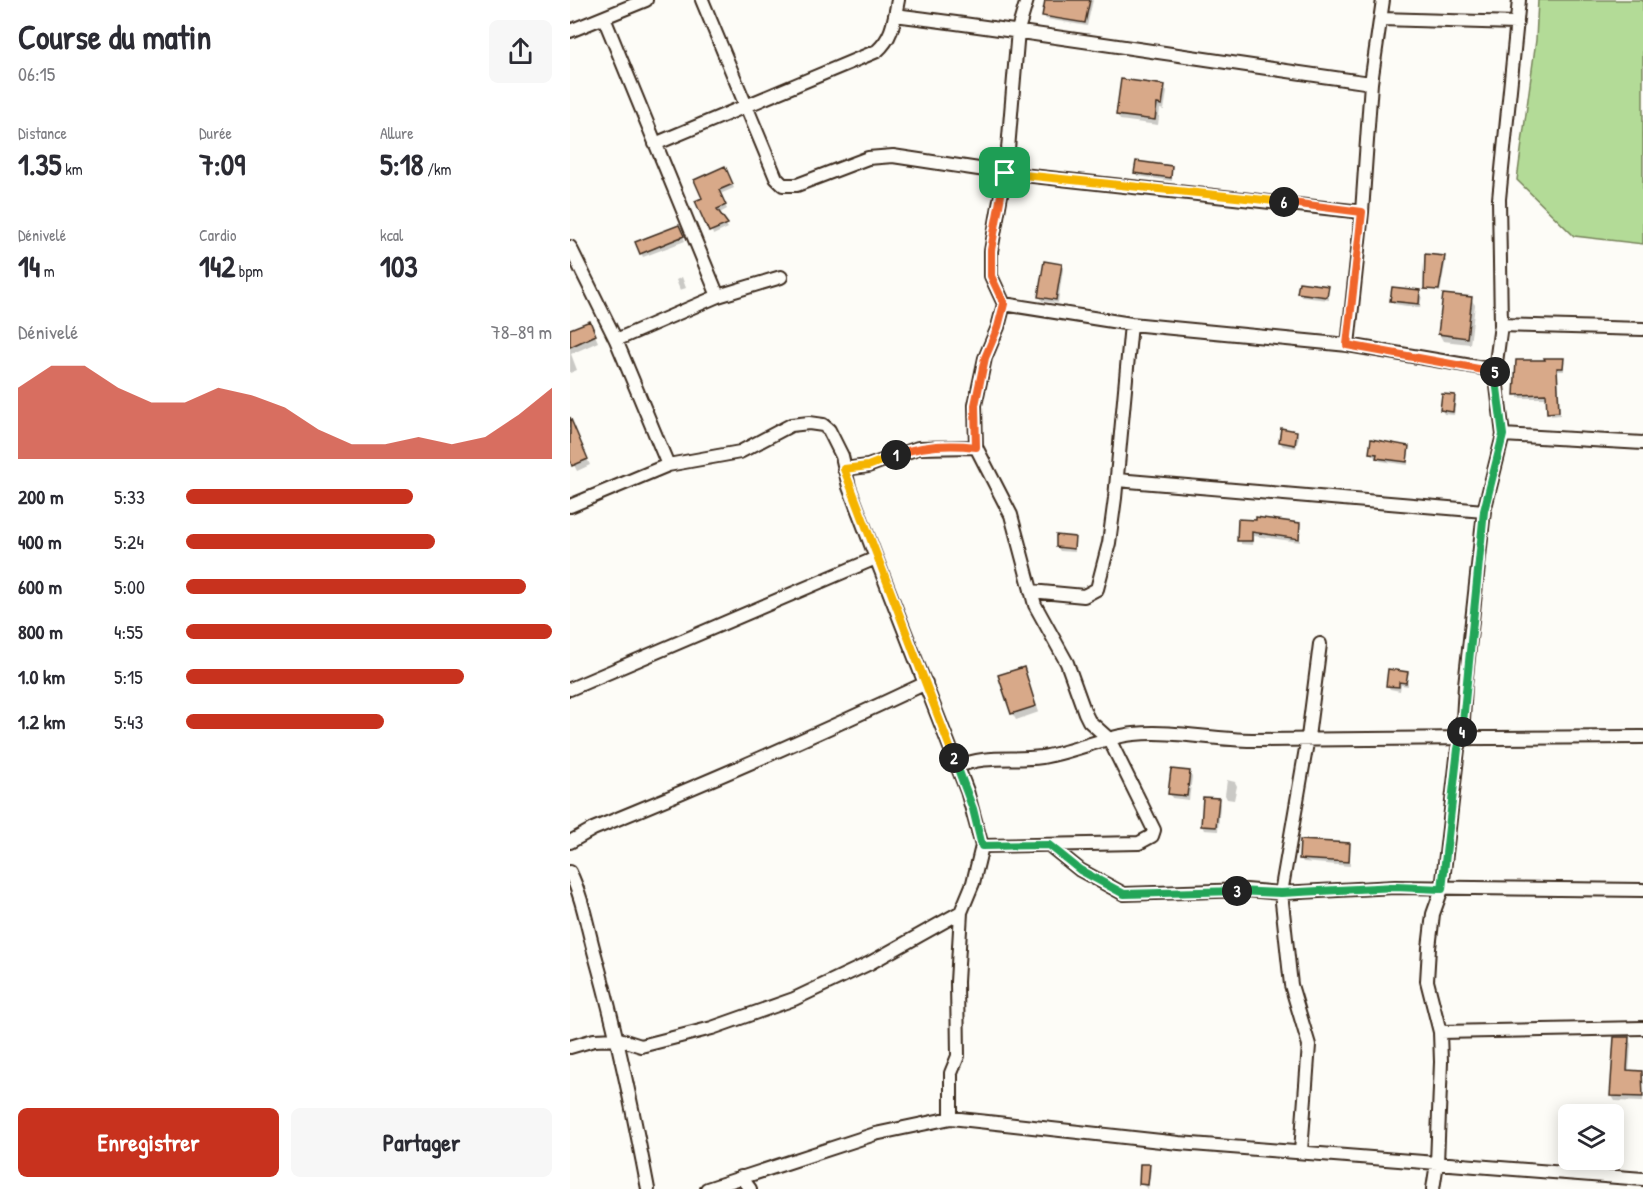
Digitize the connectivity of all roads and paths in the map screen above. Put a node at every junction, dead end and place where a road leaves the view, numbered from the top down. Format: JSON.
{"nodes":[{"id":1,"x":646,"y":0,"type":"edge"},
{"id":2,"x":702,"y":0,"type":"edge"},
{"id":3,"x":898,"y":0,"type":"edge"},
{"id":4,"x":1028,"y":0,"type":"edge"},
{"id":5,"x":1383,"y":0,"type":"edge"},
{"id":6,"x":1519,"y":0,"type":"edge"},
{"id":7,"x":895,"y":15,"type":"junction"},
{"id":8,"x":604,"y":18,"type":"junction"},
{"id":9,"x":1381,"y":19,"type":"junction"},
{"id":10,"x":1515,"y":23,"type":"junction"},
{"id":11,"x":1018,"y":30,"type":"junction"},
{"id":12,"x":570,"y":31,"type":"edge"},
{"id":13,"x":1371,"y":83,"type":"junction"},
{"id":14,"x":746,"y":104,"type":"junction"},
{"id":15,"x":655,"y":144,"type":"junction"},
{"id":16,"x":1005,"y":173,"type":"junction"},
{"id":17,"x":1362,"y":212,"type":"junction"},
{"id":18,"x":570,"y":247,"type":"edge"},
{"id":19,"x":781,"y":277,"type":"dead end"},
{"id":20,"x":718,"y":296,"type":"junction"},
{"id":21,"x":1004,"y":304,"type":"junction"},
{"id":22,"x":1131,"y":324,"type":"junction"},
{"id":23,"x":1502,"y":325,"type":"junction"},
{"id":24,"x":1643,"y":329,"type":"edge"},
{"id":25,"x":616,"y":340,"type":"junction"},
{"id":26,"x":1347,"y":345,"type":"junction"},
{"id":27,"x":1495,"y":370,"type":"junction"},
{"id":28,"x":1503,"y":435,"type":"junction"},
{"id":29,"x":1643,"y":443,"type":"edge"},
{"id":30,"x":976,"y":447,"type":"junction"},
{"id":31,"x":668,"y":465,"type":"junction"},
{"id":32,"x":844,"y":469,"type":"junction"},
{"id":33,"x":1117,"y":480,"type":"junction"},
{"id":34,"x":570,"y":506,"type":"edge"},
{"id":35,"x":1484,"y":511,"type":"junction"},
{"id":36,"x":876,"y":558,"type":"junction"},
{"id":37,"x":1031,"y":591,"type":"junction"},
{"id":38,"x":1320,"y":644,"type":"dead end"},
{"id":39,"x":926,"y":682,"type":"junction"},
{"id":40,"x":570,"y":689,"type":"edge"},
{"id":41,"x":1308,"y":737,"type":"junction"},
{"id":42,"x":1643,"y":737,"type":"edge"},
{"id":43,"x":1109,"y":738,"type":"junction"},
{"id":44,"x":1462,"y":738,"type":"junction"},
{"id":45,"x":957,"y":767,"type":"junction"},
{"id":46,"x":570,"y":842,"type":"edge"},
{"id":47,"x":1049,"y":845,"type":"junction"},
{"id":48,"x":982,"y":846,"type":"junction"},
{"id":49,"x":570,"y":872,"type":"edge"},
{"id":50,"x":1442,"y":889,"type":"junction"},
{"id":51,"x":1643,"y":890,"type":"edge"},
{"id":52,"x":1281,"y":893,"type":"junction"},
{"id":53,"x":961,"y":912,"type":"junction"},
{"id":54,"x":1643,"y":1028,"type":"edge"},
{"id":55,"x":1440,"y":1032,"type":"junction"},
{"id":56,"x":619,"y":1039,"type":"junction"},
{"id":57,"x":570,"y":1047,"type":"edge"},
{"id":58,"x":951,"y":1118,"type":"junction"},
{"id":59,"x":1301,"y":1151,"type":"junction"},
{"id":60,"x":1437,"y":1163,"type":"junction"},
{"id":61,"x":741,"y":1177,"type":"junction"},
{"id":62,"x":1643,"y":1179,"type":"edge"},
{"id":63,"x":648,"y":1189,"type":"edge"},
{"id":64,"x":708,"y":1189,"type":"edge"},
{"id":65,"x":750,"y":1189,"type":"edge"},
{"id":66,"x":1433,"y":1189,"type":"edge"}],
"edges":[{"from":1,"to":8,"type":"street"},
{"from":2,"to":14,"type":"street"},
{"from":3,"to":7,"type":"street"},
{"from":4,"to":11,"type":"street"},
{"from":5,"to":9,"type":"street"},
{"from":6,"to":10,"type":"street"},
{"from":7,"to":11,"type":"street"},
{"from":7,"to":14,"type":"street"},
{"from":8,"to":12,"type":"street"},
{"from":8,"to":15,"type":"street"},
{"from":9,"to":10,"type":"street"},
{"from":9,"to":13,"type":"street"},
{"from":10,"to":23,"type":"street"},
{"from":11,"to":13,"type":"street"},
{"from":11,"to":16,"type":"street"},
{"from":13,"to":17,"type":"street"},
{"from":14,"to":15,"type":"street"},
{"from":14,"to":16,"type":"street"},
{"from":15,"to":20,"type":"street"},
{"from":16,"to":17,"type":"street"},
{"from":16,"to":21,"type":"street"},
{"from":17,"to":26,"type":"street"},
{"from":18,"to":25,"type":"street"},
{"from":19,"to":20,"type":"street"},
{"from":20,"to":25,"type":"street"},
{"from":21,"to":22,"type":"street"},
{"from":21,"to":30,"type":"street"},
{"from":22,"to":26,"type":"street"},
{"from":22,"to":33,"type":"street"},
{"from":23,"to":24,"type":"street"},
{"from":23,"to":27,"type":"street"},
{"from":25,"to":31,"type":"street"},
{"from":26,"to":27,"type":"street"},
{"from":27,"to":28,"type":"street"},
{"from":28,"to":29,"type":"street"},
{"from":28,"to":35,"type":"street"},
{"from":30,"to":32,"type":"street"},
{"from":30,"to":37,"type":"street"},
{"from":31,"to":32,"type":"street"},
{"from":31,"to":34,"type":"street"},
{"from":32,"to":36,"type":"street"},
{"from":33,"to":35,"type":"street"},
{"from":33,"to":37,"type":"street"},
{"from":35,"to":44,"type":"street"},
{"from":36,"to":39,"type":"street"},
{"from":36,"to":40,"type":"street"},
{"from":37,"to":43,"type":"street"},
{"from":38,"to":41,"type":"street"},
{"from":39,"to":45,"type":"street"},
{"from":39,"to":46,"type":"street"},
{"from":41,"to":43,"type":"street"},
{"from":41,"to":44,"type":"street"},
{"from":41,"to":52,"type":"street"},
{"from":42,"to":44,"type":"street"},
{"from":43,"to":45,"type":"street"},
{"from":43,"to":47,"type":"street"},
{"from":44,"to":50,"type":"street"},
{"from":45,"to":48,"type":"street"},
{"from":47,"to":48,"type":"street"},
{"from":47,"to":52,"type":"street"},
{"from":48,"to":53,"type":"street"},
{"from":49,"to":56,"type":"street"},
{"from":50,"to":51,"type":"street"},
{"from":50,"to":52,"type":"street"},
{"from":50,"to":55,"type":"street"},
{"from":52,"to":59,"type":"street"},
{"from":53,"to":56,"type":"street"},
{"from":53,"to":58,"type":"street"},
{"from":54,"to":55,"type":"street"},
{"from":55,"to":60,"type":"street"},
{"from":56,"to":57,"type":"street"},
{"from":56,"to":63,"type":"street"},
{"from":58,"to":59,"type":"street"},
{"from":58,"to":61,"type":"street"},
{"from":59,"to":60,"type":"street"},
{"from":60,"to":62,"type":"street"},
{"from":60,"to":66,"type":"street"},
{"from":61,"to":64,"type":"street"},
{"from":61,"to":65,"type":"street"}]}
